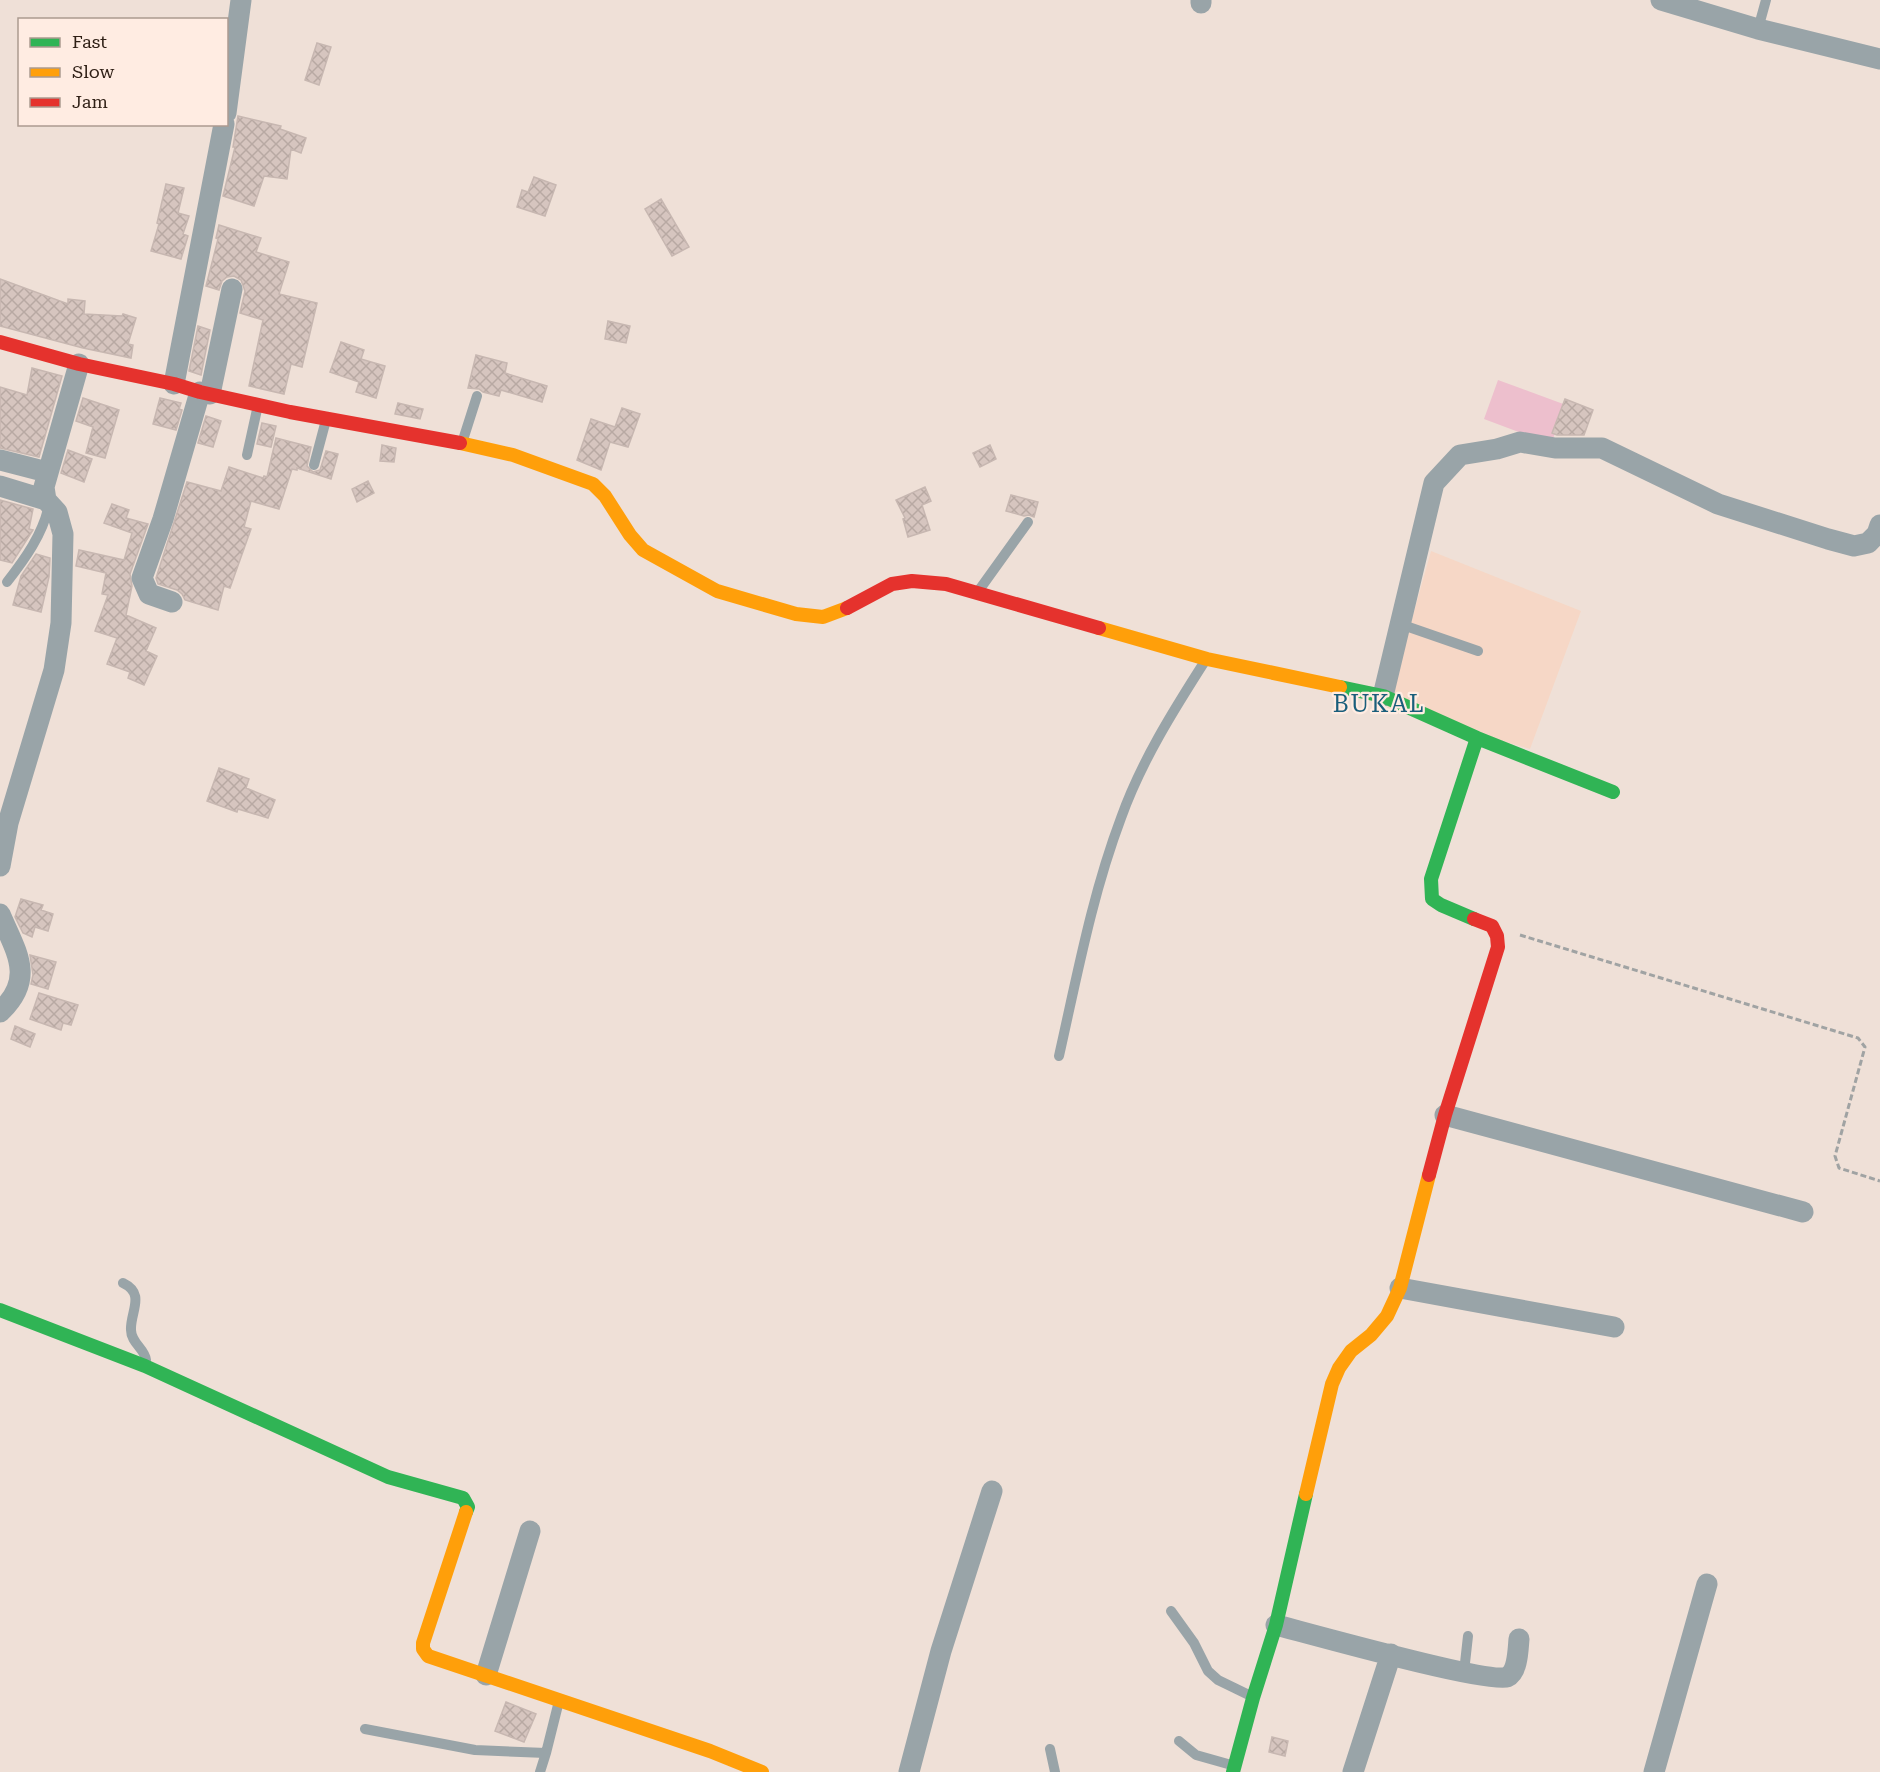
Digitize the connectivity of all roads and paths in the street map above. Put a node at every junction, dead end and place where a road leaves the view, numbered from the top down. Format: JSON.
{"nodes":[{"id":1,"x":241,"y":0,"type":"edge"},
{"id":2,"x":1661,"y":0,"type":"edge"},
{"id":3,"x":1766,"y":0,"type":"edge"},
{"id":4,"x":1758,"y":29,"type":"junction"},
{"id":5,"x":1880,"y":59,"type":"edge"},
{"id":6,"x":228,"y":98,"type":"edge"},
{"id":7,"x":224,"y":126,"type":"edge"},
{"id":8,"x":232,"y":289,"type":"dead end"},
{"id":9,"x":0,"y":342,"type":"edge"},
{"id":10,"x":79,"y":364,"type":"junction"},
{"id":11,"x":174,"y":384,"type":"junction"},
{"id":12,"x":205,"y":393,"type":"junction"},
{"id":13,"x":477,"y":396,"type":"dead end"},
{"id":14,"x":258,"y":405,"type":"junction"},
{"id":15,"x":326,"y":420,"type":"junction"},
{"id":16,"x":462,"y":443,"type":"junction"},
{"id":17,"x":246,"y":455,"type":"dead end"},
{"id":18,"x":0,"y":460,"type":"edge"},
{"id":19,"x":314,"y":465,"type":"dead end"},
{"id":20,"x":47,"y":472,"type":"junction"},
{"id":21,"x":0,"y":486,"type":"edge"},
{"id":22,"x":47,"y":502,"type":"junction"},
{"id":23,"x":1028,"y":522,"type":"dead end"},
{"id":24,"x":1880,"y":525,"type":"edge"},
{"id":25,"x":7,"y":582,"type":"dead end"},
{"id":26,"x":977,"y":593,"type":"junction"},
{"id":27,"x":172,"y":602,"type":"dead end"},
{"id":28,"x":1400,"y":624,"type":"junction"},
{"id":29,"x":1478,"y":651,"type":"dead end"},
{"id":30,"x":1207,"y":659,"type":"junction"},
{"id":31,"x":1383,"y":696,"type":"junction"},
{"id":32,"x":1477,"y":738,"type":"junction"},
{"id":33,"x":1613,"y":792,"type":"dead end"},
{"id":34,"x":0,"y":866,"type":"edge"},
{"id":35,"x":0,"y":914,"type":"edge"},
{"id":36,"x":1492,"y":926,"type":"junction"},
{"id":37,"x":0,"y":1012,"type":"edge"},
{"id":38,"x":1059,"y":1056,"type":"dead end"},
{"id":39,"x":1445,"y":1115,"type":"junction"},
{"id":40,"x":1880,"y":1181,"type":"edge"},
{"id":41,"x":1803,"y":1212,"type":"dead end"},
{"id":42,"x":123,"y":1282,"type":"dead end"},
{"id":43,"x":1400,"y":1288,"type":"junction"},
{"id":44,"x":0,"y":1310,"type":"edge"},
{"id":45,"x":1614,"y":1327,"type":"dead end"},
{"id":46,"x":145,"y":1366,"type":"junction"},
{"id":47,"x":992,"y":1491,"type":"dead end"},
{"id":48,"x":530,"y":1530,"type":"dead end"},
{"id":49,"x":1707,"y":1584,"type":"dead end"},
{"id":50,"x":1171,"y":1611,"type":"dead end"},
{"id":51,"x":1276,"y":1625,"type":"junction"},
{"id":52,"x":1468,"y":1636,"type":"dead end"},
{"id":53,"x":1520,"y":1639,"type":"dead end"},
{"id":54,"x":1391,"y":1654,"type":"junction"},
{"id":55,"x":1464,"y":1672,"type":"junction"},
{"id":56,"x":486,"y":1676,"type":"junction"},
{"id":57,"x":1253,"y":1698,"type":"junction"},
{"id":58,"x":560,"y":1701,"type":"junction"},
{"id":59,"x":365,"y":1729,"type":"dead end"},
{"id":60,"x":1179,"y":1741,"type":"dead end"},
{"id":61,"x":1050,"y":1749,"type":"dead end"},
{"id":62,"x":546,"y":1753,"type":"junction"},
{"id":63,"x":1234,"y":1769,"type":"edge"},
{"id":64,"x":540,"y":1772,"type":"edge"},
{"id":65,"x":762,"y":1772,"type":"edge"},
{"id":66,"x":909,"y":1772,"type":"edge"},
{"id":67,"x":1055,"y":1772,"type":"edge"},
{"id":68,"x":1353,"y":1772,"type":"edge"},
{"id":69,"x":1654,"y":1772,"type":"edge"}],
"edges":[{"from":1,"to":6,"type":"street"},
{"from":2,"to":4,"type":"street"},
{"from":3,"to":4,"type":"lane"},
{"from":4,"to":5,"type":"street"},
{"from":7,"to":11,"type":"street"},
{"from":8,"to":12,"type":"street"},
{"from":9,"to":10,"type":"street"},
{"from":10,"to":11,"type":"street"},
{"from":10,"to":20,"type":"street"},
{"from":11,"to":12,"type":"street"},
{"from":12,"to":14,"type":"street"},
{"from":12,"to":27,"type":"street"},
{"from":13,"to":16,"type":"lane"},
{"from":14,"to":15,"type":"street"},
{"from":14,"to":17,"type":"lane"},
{"from":15,"to":16,"type":"street"},
{"from":15,"to":19,"type":"lane"},
{"from":16,"to":26,"type":"street"},
{"from":18,"to":20,"type":"street"},
{"from":20,"to":22,"type":"street"},
{"from":21,"to":22,"type":"street"},
{"from":22,"to":25,"type":"lane"},
{"from":22,"to":34,"type":"street"},
{"from":23,"to":26,"type":"lane"},
{"from":24,"to":28,"type":"street"},
{"from":26,"to":30,"type":"street"},
{"from":28,"to":29,"type":"lane"},
{"from":28,"to":31,"type":"street"},
{"from":30,"to":31,"type":"street"},
{"from":30,"to":38,"type":"lane"},
{"from":31,"to":32,"type":"street"},
{"from":32,"to":33,"type":"street"},
{"from":32,"to":36,"type":"street"},
{"from":35,"to":37,"type":"street"},
{"from":36,"to":39,"type":"street"},
{"from":36,"to":40,"type":"path"},
{"from":39,"to":41,"type":"street"},
{"from":39,"to":43,"type":"street"},
{"from":42,"to":46,"type":"lane"},
{"from":43,"to":45,"type":"street"},
{"from":43,"to":51,"type":"street"},
{"from":44,"to":46,"type":"street"},
{"from":46,"to":56,"type":"street"},
{"from":47,"to":66,"type":"street"},
{"from":48,"to":56,"type":"street"},
{"from":49,"to":69,"type":"street"},
{"from":50,"to":57,"type":"lane"},
{"from":51,"to":54,"type":"street"},
{"from":51,"to":57,"type":"street"},
{"from":52,"to":55,"type":"lane"},
{"from":53,"to":55,"type":"street"},
{"from":54,"to":55,"type":"street"},
{"from":54,"to":68,"type":"street"},
{"from":56,"to":58,"type":"street"},
{"from":57,"to":63,"type":"street"},
{"from":58,"to":62,"type":"lane"},
{"from":58,"to":65,"type":"street"},
{"from":59,"to":62,"type":"lane"},
{"from":60,"to":63,"type":"lane"},
{"from":61,"to":67,"type":"lane"},
{"from":62,"to":64,"type":"lane"}]}
